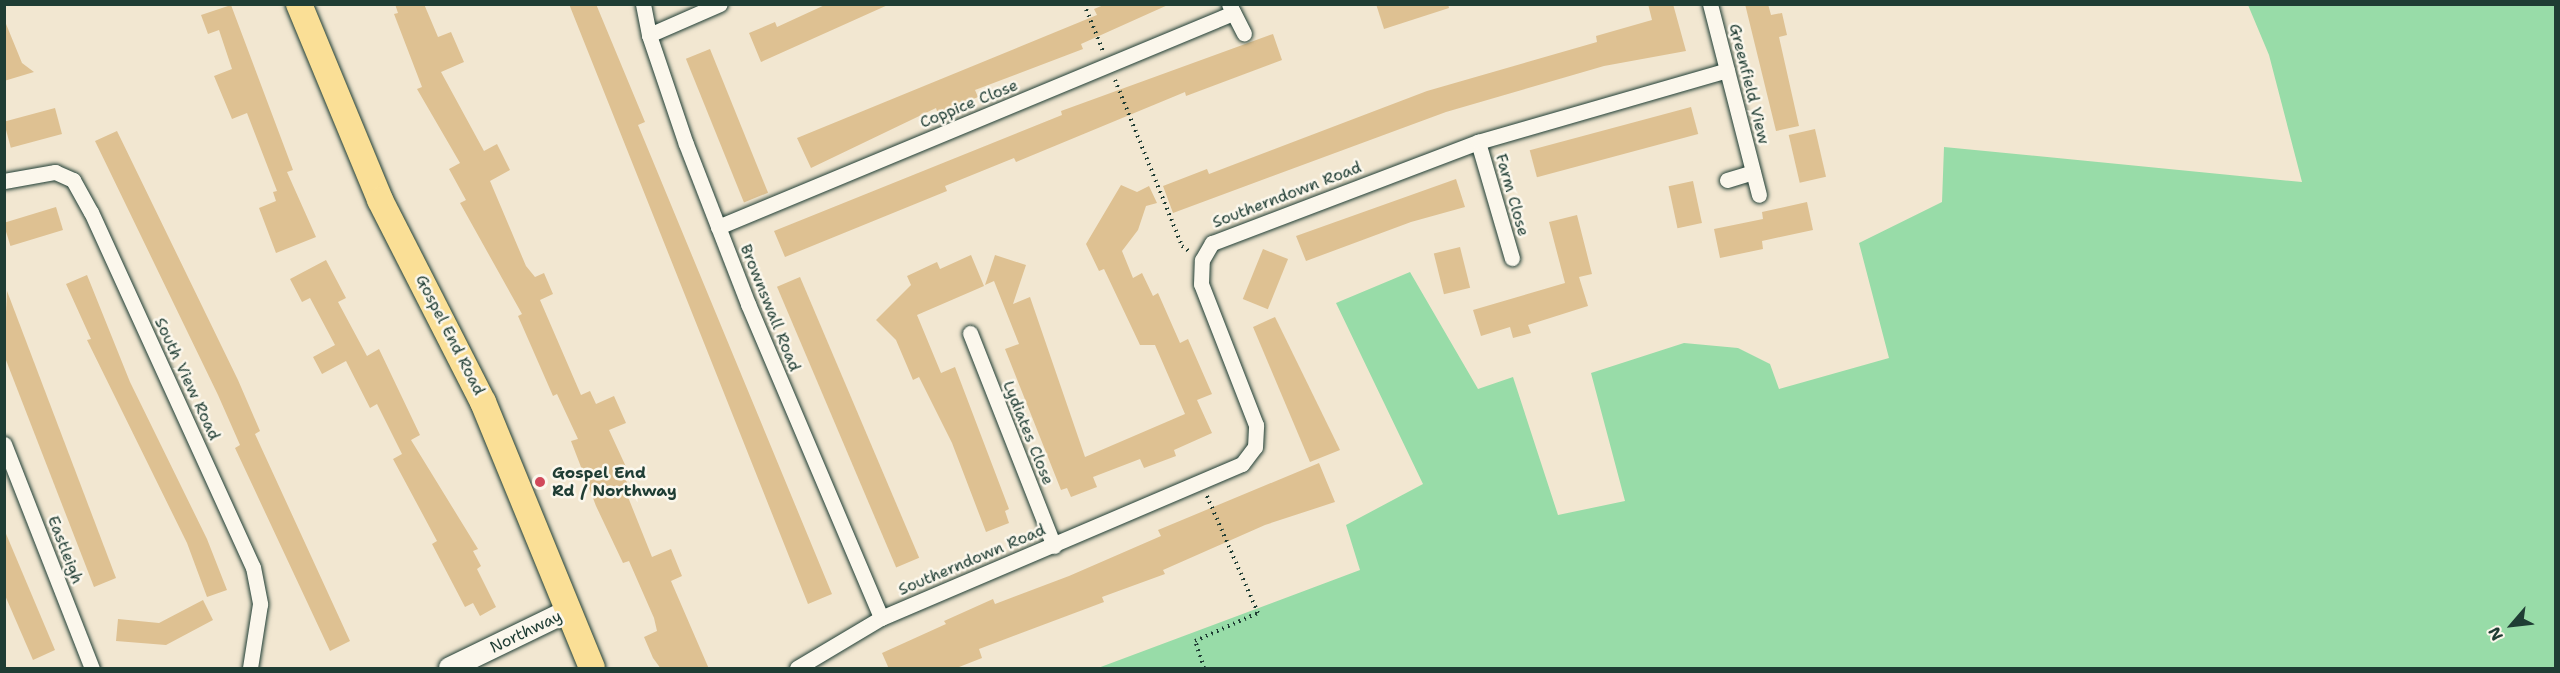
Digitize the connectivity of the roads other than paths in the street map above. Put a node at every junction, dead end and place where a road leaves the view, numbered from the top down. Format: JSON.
{"nodes":[{"id":1,"x":299,"y":4,"type":"edge"},
{"id":2,"x":644,"y":4,"type":"edge"},
{"id":3,"x":720,"y":4,"type":"edge"},
{"id":4,"x":1710,"y":4,"type":"edge"},
{"id":5,"x":1231,"y":9,"type":"edge"},
{"id":6,"x":1244,"y":33,"type":"dead end"},
{"id":7,"x":649,"y":35,"type":"junction"},
{"id":8,"x":1727,"y":70,"type":"junction"},
{"id":9,"x":1478,"y":142,"type":"junction"},
{"id":10,"x":1753,"y":172,"type":"junction"},
{"id":11,"x":1727,"y":180,"type":"dead end"},
{"id":12,"x":4,"y":181,"type":"edge"},
{"id":13,"x":1759,"y":195,"type":"dead end"},
{"id":14,"x":718,"y":226,"type":"junction"},
{"id":15,"x":1512,"y":258,"type":"dead end"},
{"id":16,"x":970,"y":333,"type":"dead end"},
{"id":17,"x":4,"y":444,"type":"edge"},
{"id":18,"x":1054,"y":546,"type":"junction"},
{"id":19,"x":568,"y":611,"type":"junction"},
{"id":20,"x":881,"y":618,"type":"junction"},
{"id":21,"x":92,"y":669,"type":"edge"},
{"id":22,"x":250,"y":669,"type":"edge"},
{"id":23,"x":450,"y":669,"type":"edge"},
{"id":24,"x":592,"y":669,"type":"edge"},
{"id":25,"x":797,"y":669,"type":"edge"}],
"edges":[{"from":1,"to":19,"type":"main road","name":"Gospel End Road"},
{"from":2,"to":7,"type":"street","name":"Brownswall Road"},
{"from":3,"to":7,"type":"street"},
{"from":4,"to":8,"type":"street","name":"Greenfield View"},
{"from":5,"to":6,"type":"street","name":"Coppice Close"},
{"from":5,"to":14,"type":"street","name":"Coppice Close"},
{"from":7,"to":14,"type":"street","name":"Brownswall Road"},
{"from":8,"to":9,"type":"street","name":"Southerndown Road"},
{"from":8,"to":10,"type":"street","name":"Greenfield View"},
{"from":9,"to":15,"type":"street","name":"Farm Close"},
{"from":9,"to":18,"type":"street","name":"Southerndown Road"},
{"from":10,"to":11,"type":"street"},
{"from":10,"to":13,"type":"street","name":"Greenfield View"},
{"from":12,"to":22,"type":"street","name":"South View Road"},
{"from":14,"to":20,"type":"street","name":"Brownswall Road"},
{"from":16,"to":18,"type":"street","name":"Lydiates Close"},
{"from":17,"to":21,"type":"street","name":"Eastleigh"},
{"from":18,"to":20,"type":"street","name":"Southerndown Road"},
{"from":19,"to":23,"type":"street","name":"Northway"},
{"from":19,"to":24,"type":"main road","name":"Gospel End Road"},
{"from":20,"to":25,"type":"street","name":"Southerndown Road"}]}
